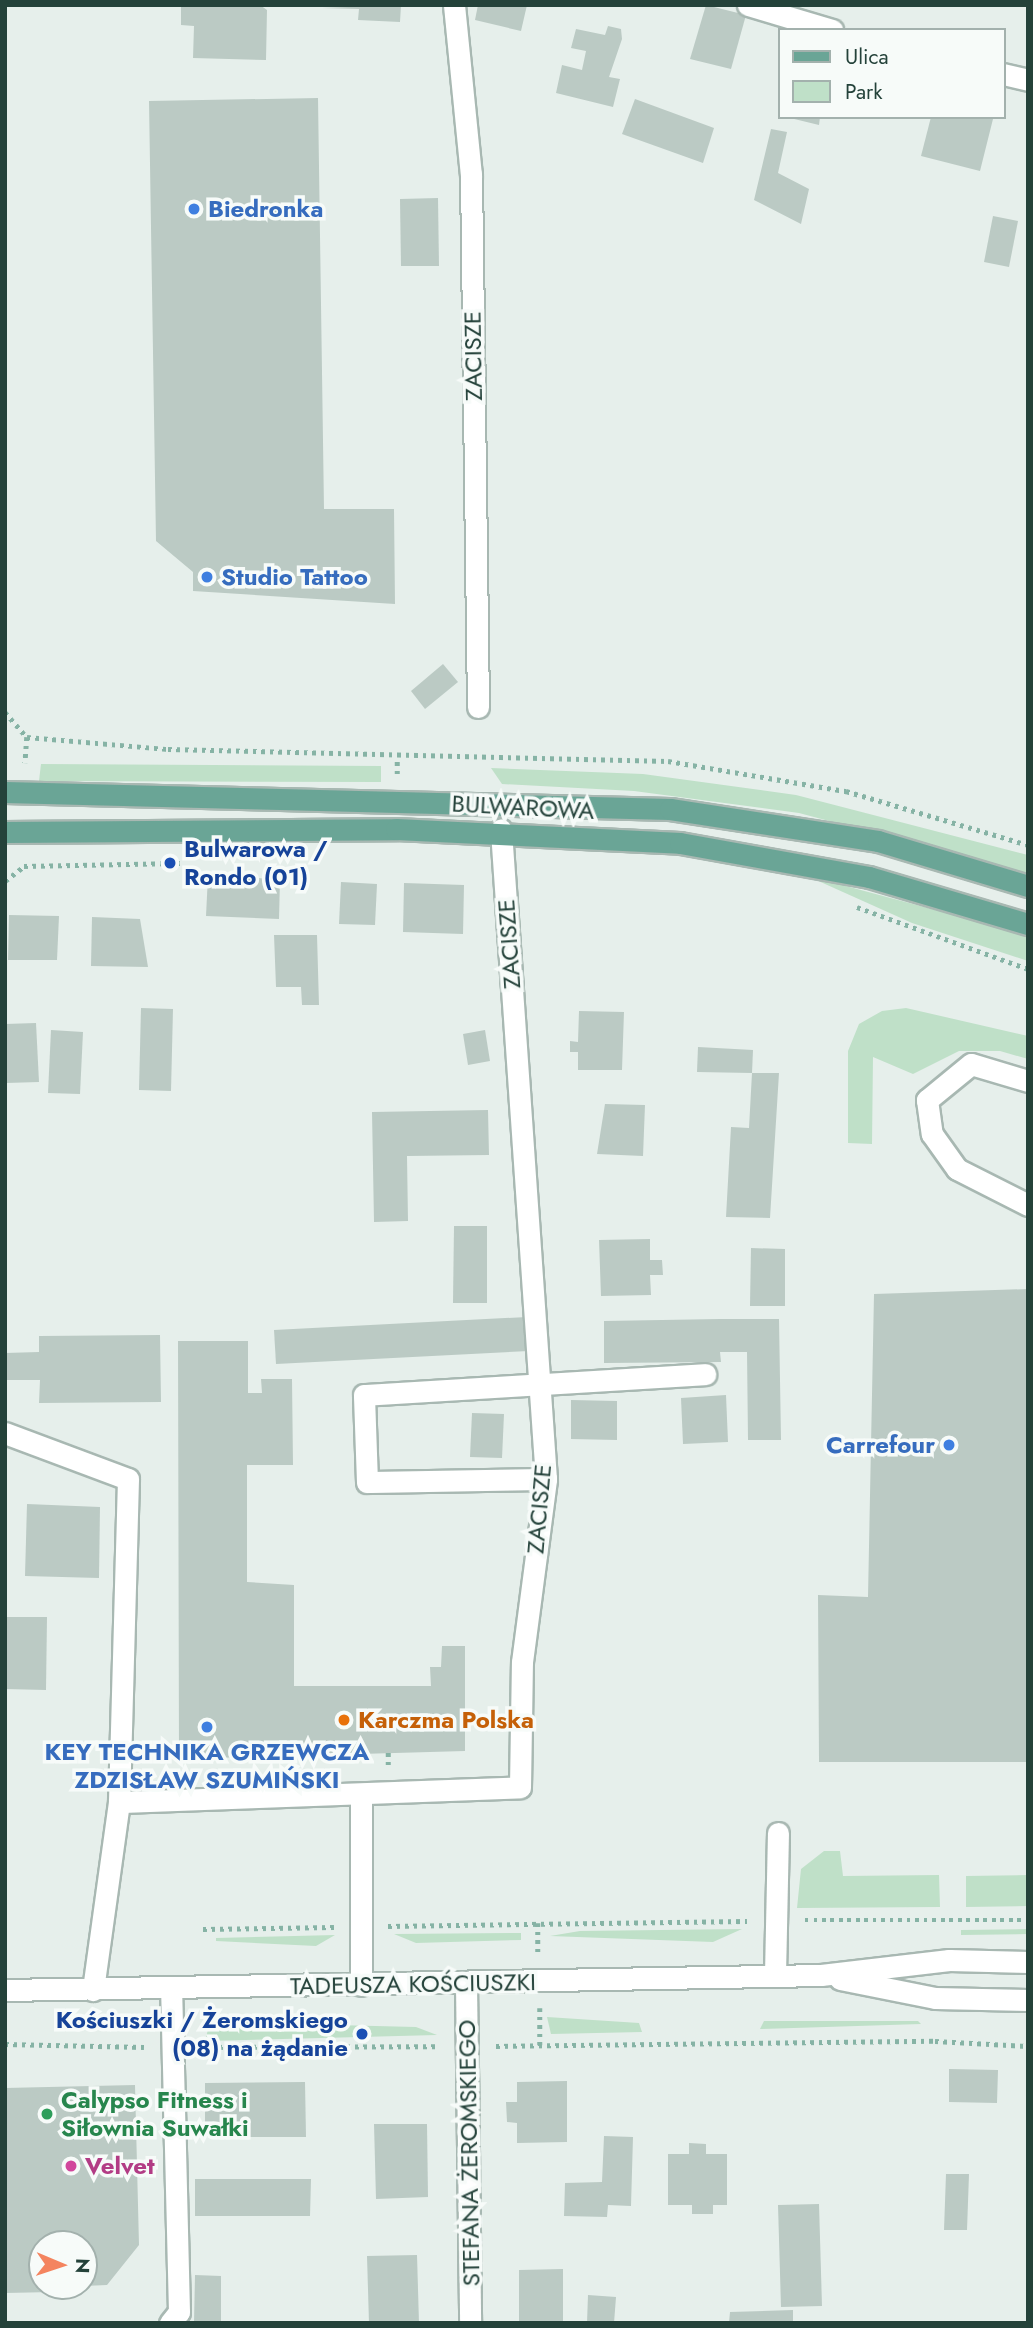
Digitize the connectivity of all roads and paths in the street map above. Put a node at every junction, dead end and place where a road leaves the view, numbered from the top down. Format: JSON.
{"nodes":[{"id":1,"x":454,"y":5,"type":"edge"},
{"id":2,"x":748,"y":5,"type":"edge"},
{"id":3,"x":825,"y":28,"type":"edge"},
{"id":4,"x":1005,"y":74,"type":"edge"},
{"id":5,"x":1028,"y":80,"type":"edge"},
{"id":6,"x":478,"y":707,"type":"dead end"},
{"id":7,"x":5,"y":712,"type":"edge"},
{"id":8,"x":5,"y":792,"type":"edge"},
{"id":9,"x":501,"y":830,"type":"junction"},
{"id":10,"x":5,"y":832,"type":"edge"},
{"id":11,"x":1028,"y":845,"type":"edge"},
{"id":12,"x":1028,"y":886,"type":"edge"},
{"id":13,"x":1028,"y":924,"type":"edge"},
{"id":14,"x":1028,"y":1080,"type":"edge"},
{"id":15,"x":1028,"y":1205,"type":"edge"},
{"id":16,"x":705,"y":1374,"type":"dead end"},
{"id":17,"x":542,"y":1384,"type":"junction"},
{"id":18,"x":5,"y":1433,"type":"edge"},
{"id":19,"x":546,"y":1479,"type":"junction"},
{"id":20,"x":361,"y":1797,"type":"junction"},
{"id":21,"x":119,"y":1802,"type":"junction"},
{"id":22,"x":778,"y":1833,"type":"dead end"},
{"id":23,"x":776,"y":1920,"type":"junction"},
{"id":24,"x":1028,"y":1920,"type":"edge"},
{"id":25,"x":362,"y":1926,"type":"junction"},
{"id":26,"x":203,"y":1929,"type":"dead end"},
{"id":27,"x":1028,"y":1962,"type":"edge"},
{"id":28,"x":775,"y":1975,"type":"junction"},
{"id":29,"x":821,"y":1975,"type":"junction"},
{"id":30,"x":467,"y":1983,"type":"junction"},
{"id":31,"x":361,"y":1985,"type":"junction"},
{"id":32,"x":171,"y":1988,"type":"junction"},
{"id":33,"x":5,"y":1990,"type":"edge"},
{"id":34,"x":93,"y":1990,"type":"junction"},
{"id":35,"x":1028,"y":2000,"type":"edge"},
{"id":36,"x":5,"y":2044,"type":"edge"},
{"id":37,"x":468,"y":2046,"type":"junction"},
{"id":38,"x":1028,"y":2046,"type":"edge"},
{"id":39,"x":171,"y":2048,"type":"junction"},
{"id":40,"x":170,"y":2323,"type":"edge"},
{"id":41,"x":470,"y":2323,"type":"edge"}],
"edges":[{"from":1,"to":6,"type":"street","name":"ZACISZE"},
{"from":2,"to":3,"type":"street"},
{"from":4,"to":5,"type":"street"},
{"from":7,"to":11,"type":"path"},
{"from":8,"to":12,"type":"main road","name":"BULWAROWA"},
{"from":9,"to":10,"type":"main road","name":"BULWAROWA"},
{"from":9,"to":13,"type":"main road","name":"BULWAROWA"},
{"from":9,"to":17,"type":"street","name":"ZACISZE"},
{"from":14,"to":15,"type":"street"},
{"from":16,"to":17,"type":"street"},
{"from":17,"to":19,"type":"street","name":"ZACISZE"},
{"from":17,"to":19,"type":"street"},
{"from":18,"to":21,"type":"street"},
{"from":19,"to":20,"type":"street","name":"ZACISZE"},
{"from":20,"to":21,"type":"street","name":"ZACISZE"},
{"from":20,"to":25,"type":"street"},
{"from":21,"to":34,"type":"street"},
{"from":22,"to":23,"type":"street"},
{"from":23,"to":24,"type":"path"},
{"from":23,"to":25,"type":"path"},
{"from":23,"to":28,"type":"street"},
{"from":25,"to":26,"type":"path"},
{"from":25,"to":31,"type":"street"},
{"from":27,"to":29,"type":"street","name":"TADEUSZA KOŚCIUSZKI"},
{"from":28,"to":29,"type":"street","name":"TADEUSZA KOŚCIUSZKI"},
{"from":28,"to":30,"type":"street","name":"TADEUSZA KOŚCIUSZKI"},
{"from":29,"to":35,"type":"street","name":"TADEUSZA KOŚCIUSZKI"},
{"from":30,"to":31,"type":"street","name":"TADEUSZA KOŚCIUSZKI"},
{"from":30,"to":37,"type":"street","name":"STEFANA ŻEROMSKIEGO"},
{"from":31,"to":32,"type":"street","name":"TADEUSZA KOŚCIUSZKI"},
{"from":32,"to":34,"type":"street","name":"TADEUSZA KOŚCIUSZKI"},
{"from":32,"to":39,"type":"street"},
{"from":33,"to":34,"type":"street","name":"TADEUSZA KOŚCIUSZKI"},
{"from":36,"to":39,"type":"path"},
{"from":37,"to":38,"type":"path"},
{"from":37,"to":39,"type":"path"},
{"from":37,"to":41,"type":"street","name":"STEFANA ŻEROMSKIEGO"},
{"from":39,"to":40,"type":"street"}]}
